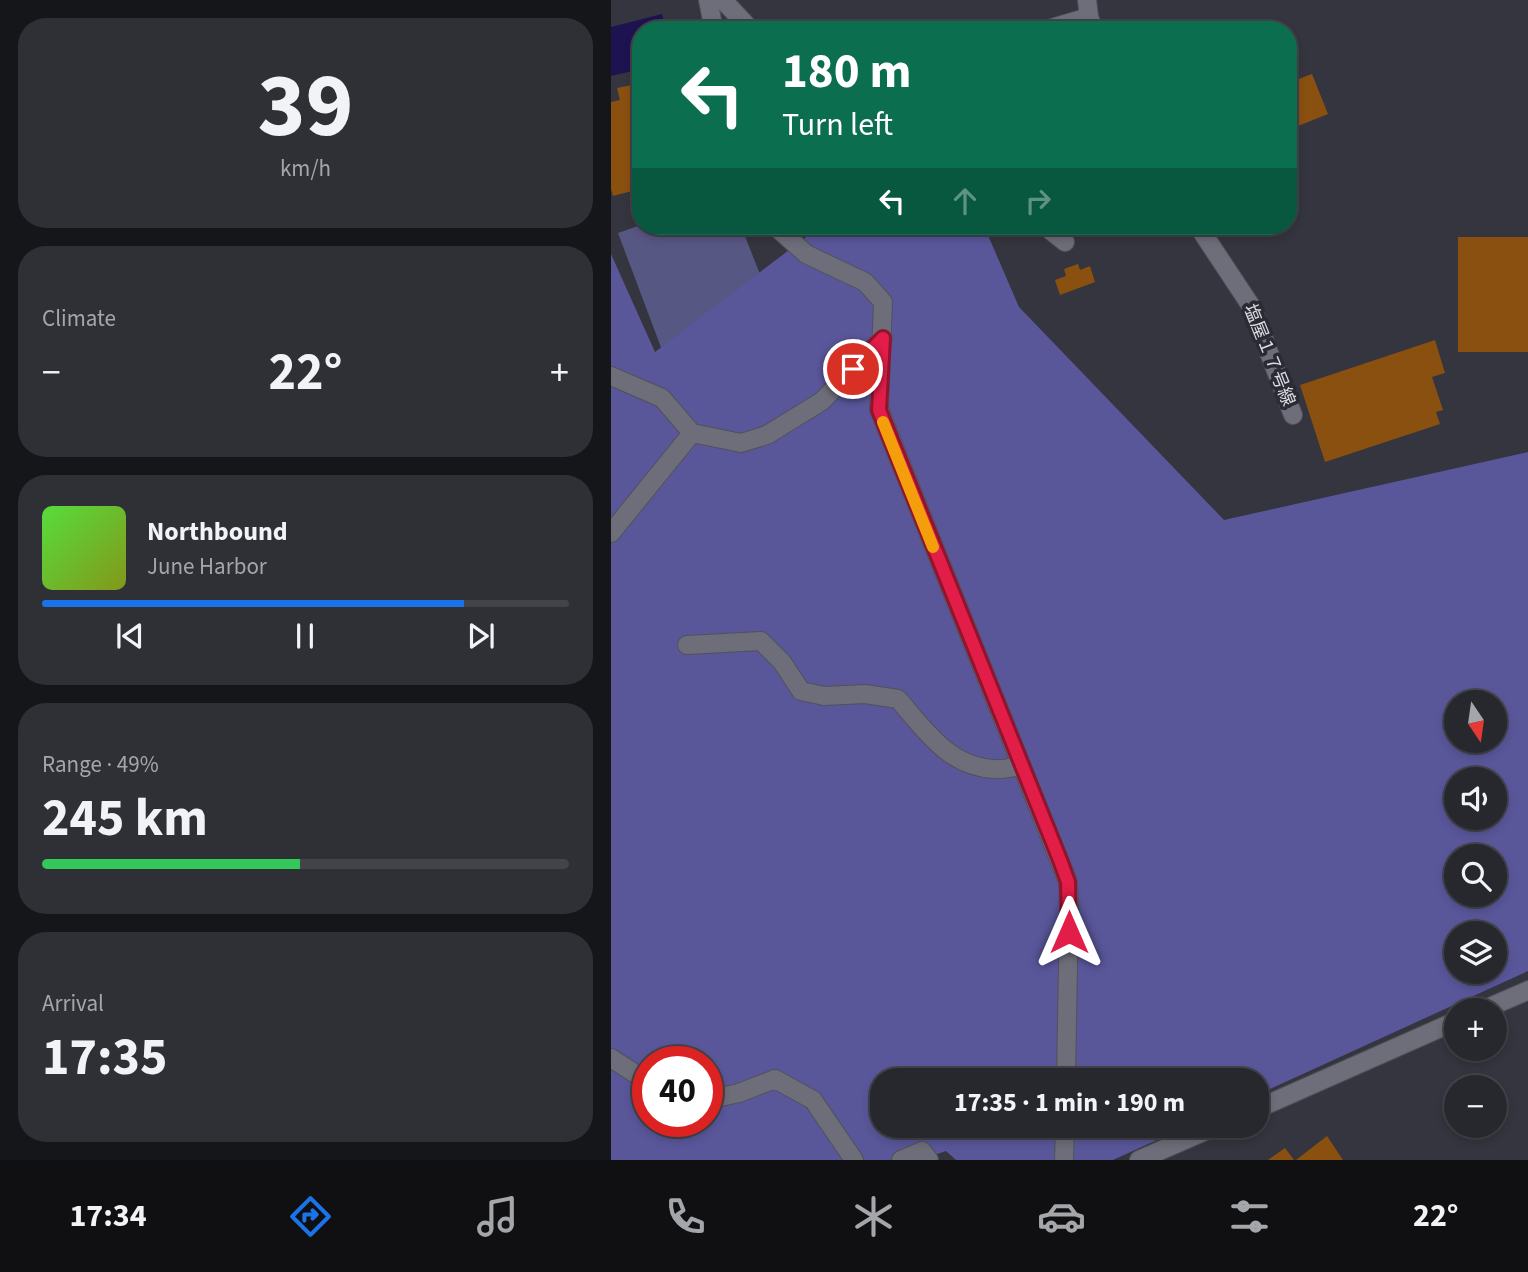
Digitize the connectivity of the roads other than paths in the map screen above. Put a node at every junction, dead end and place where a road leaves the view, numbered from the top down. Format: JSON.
{"nodes":[{"id":1,"x":708,"y":0,"type":"edge"},
{"id":2,"x":723,"y":0,"type":"edge"},
{"id":3,"x":712,"y":21,"type":"edge"},
{"id":4,"x":743,"y":21,"type":"edge"},
{"id":5,"x":785,"y":235,"type":"edge"},
{"id":6,"x":1056,"y":235,"type":"edge"},
{"id":7,"x":1204,"y":235,"type":"edge"},
{"id":8,"x":1065,"y":242,"type":"dead end"},
{"id":9,"x":883,"y":338,"type":"junction"},
{"id":10,"x":611,"y":376,"type":"edge"},
{"id":11,"x":1293,"y":415,"type":"dead end"},
{"id":12,"x":693,"y":433,"type":"junction"},
{"id":13,"x":611,"y":533,"type":"edge"},
{"id":14,"x":687,"y":645,"type":"dead end"},
{"id":15,"x":1022,"y":766,"type":"junction"},
{"id":16,"x":1528,"y":990,"type":"edge"},
{"id":17,"x":1507,"y":999,"type":"edge"},
{"id":18,"x":1444,"y":1026,"type":"edge"},
{"id":19,"x":611,"y":1058,"type":"edge"},
{"id":20,"x":1066,"y":1068,"type":"edge"},
{"id":21,"x":632,"y":1072,"type":"edge"},
{"id":22,"x":723,"y":1096,"type":"edge"},
{"id":23,"x":1269,"y":1104,"type":"edge"},
{"id":24,"x":1065,"y":1138,"type":"edge"},
{"id":25,"x":1189,"y":1138,"type":"edge"},
{"id":26,"x":925,"y":1156,"type":"edge"},
{"id":27,"x":854,"y":1160,"type":"edge"},
{"id":28,"x":901,"y":1160,"type":"edge"},
{"id":29,"x":1064,"y":1160,"type":"edge"},
{"id":30,"x":1139,"y":1160,"type":"edge"}],
"edges":[{"from":1,"to":3,"type":"street"},
{"from":2,"to":4,"type":"street"},
{"from":5,"to":9,"type":"street"},
{"from":6,"to":8,"type":"street"},
{"from":7,"to":11,"type":"street","name":"塩屋１７号線"},
{"from":9,"to":12,"type":"street"},
{"from":9,"to":15,"type":"street"},
{"from":10,"to":12,"type":"street"},
{"from":12,"to":13,"type":"street"},
{"from":14,"to":15,"type":"street"},
{"from":15,"to":20,"type":"street"},
{"from":16,"to":17,"type":"street"},
{"from":18,"to":23,"type":"street"},
{"from":19,"to":21,"type":"street"},
{"from":22,"to":27,"type":"street"},
{"from":24,"to":29,"type":"street"},
{"from":25,"to":30,"type":"street"},
{"from":26,"to":28,"type":"street"}]}
